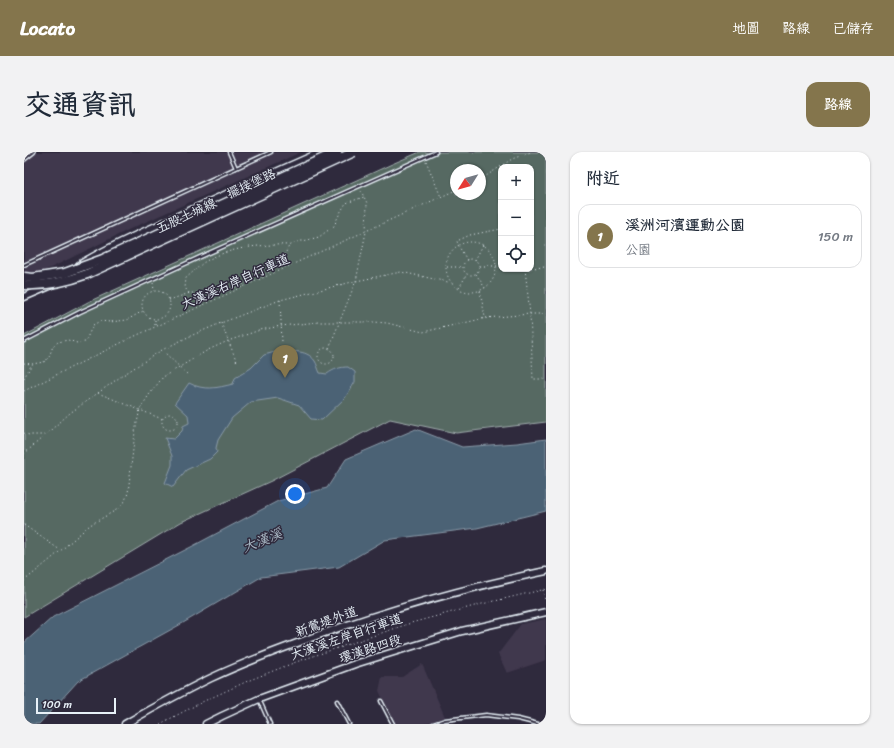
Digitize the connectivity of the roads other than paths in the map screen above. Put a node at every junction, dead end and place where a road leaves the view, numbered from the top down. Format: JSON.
{"nodes":[{"id":1,"x":34,"y":152,"type":"edge"},
{"id":2,"x":229,"y":152,"type":"edge"},
{"id":3,"x":271,"y":152,"type":"edge"},
{"id":4,"x":321,"y":152,"type":"edge"},
{"id":5,"x":337,"y":152,"type":"edge"},
{"id":6,"x":345,"y":152,"type":"edge"},
{"id":7,"x":354,"y":152,"type":"edge"},
{"id":8,"x":436,"y":152,"type":"edge"},
{"id":9,"x":308,"y":158,"type":"junction"},
{"id":10,"x":24,"y":160,"type":"edge"},
{"id":11,"x":312,"y":167,"type":"junction"},
{"id":12,"x":236,"y":168,"type":"junction"},
{"id":13,"x":24,"y":265,"type":"edge"},
{"id":14,"x":24,"y":277,"type":"edge"},
{"id":15,"x":24,"y":285,"type":"edge"},
{"id":16,"x":35,"y":292,"type":"junction"},
{"id":17,"x":24,"y":297,"type":"edge"},
{"id":18,"x":24,"y":341,"type":"edge"},
{"id":19,"x":546,"y":571,"type":"edge"},
{"id":20,"x":546,"y":612,"type":"edge"},
{"id":21,"x":259,"y":699,"type":"junction"},
{"id":22,"x":337,"y":701,"type":"dead end"},
{"id":23,"x":381,"y":701,"type":"dead end"},
{"id":24,"x":125,"y":724,"type":"edge"},
{"id":25,"x":206,"y":724,"type":"edge"},
{"id":26,"x":270,"y":724,"type":"edge"},
{"id":27,"x":349,"y":724,"type":"edge"},
{"id":28,"x":393,"y":724,"type":"edge"},
{"id":29,"x":433,"y":724,"type":"edge"},
{"id":30,"x":538,"y":724,"type":"edge"}],
"edges":[{"from":1,"to":10,"type":"lane"},
{"from":2,"to":12,"type":"lane"},
{"from":3,"to":12,"type":"lane"},
{"from":4,"to":9,"type":"street","name":"擺接堡路"},
{"from":5,"to":14,"type":"highway","name":"五股土城線","bridge":true},
{"from":6,"to":11,"type":"street","name":"擺接堡路"},
{"from":7,"to":15,"type":"highway","name":"五股土城線","bridge":true},
{"from":8,"to":18,"type":"lane"},
{"from":9,"to":11,"type":"street"},
{"from":9,"to":16,"type":"street","name":"擺接堡路"},
{"from":11,"to":16,"type":"street","name":"擺接堡路"},
{"from":12,"to":13,"type":"lane"},
{"from":16,"to":17,"type":"street","name":"擺接堡路"},
{"from":19,"to":24,"type":"street","name":"新鶯堤外道"},
{"from":20,"to":21,"type":"street","name":"環漢路四段"},
{"from":21,"to":25,"type":"street","name":"環漢路四段"},
{"from":21,"to":26,"type":"lane"},
{"from":22,"to":27,"type":"lane"},
{"from":23,"to":28,"type":"lane"},
{"from":29,"to":30,"type":"lane"}]}
